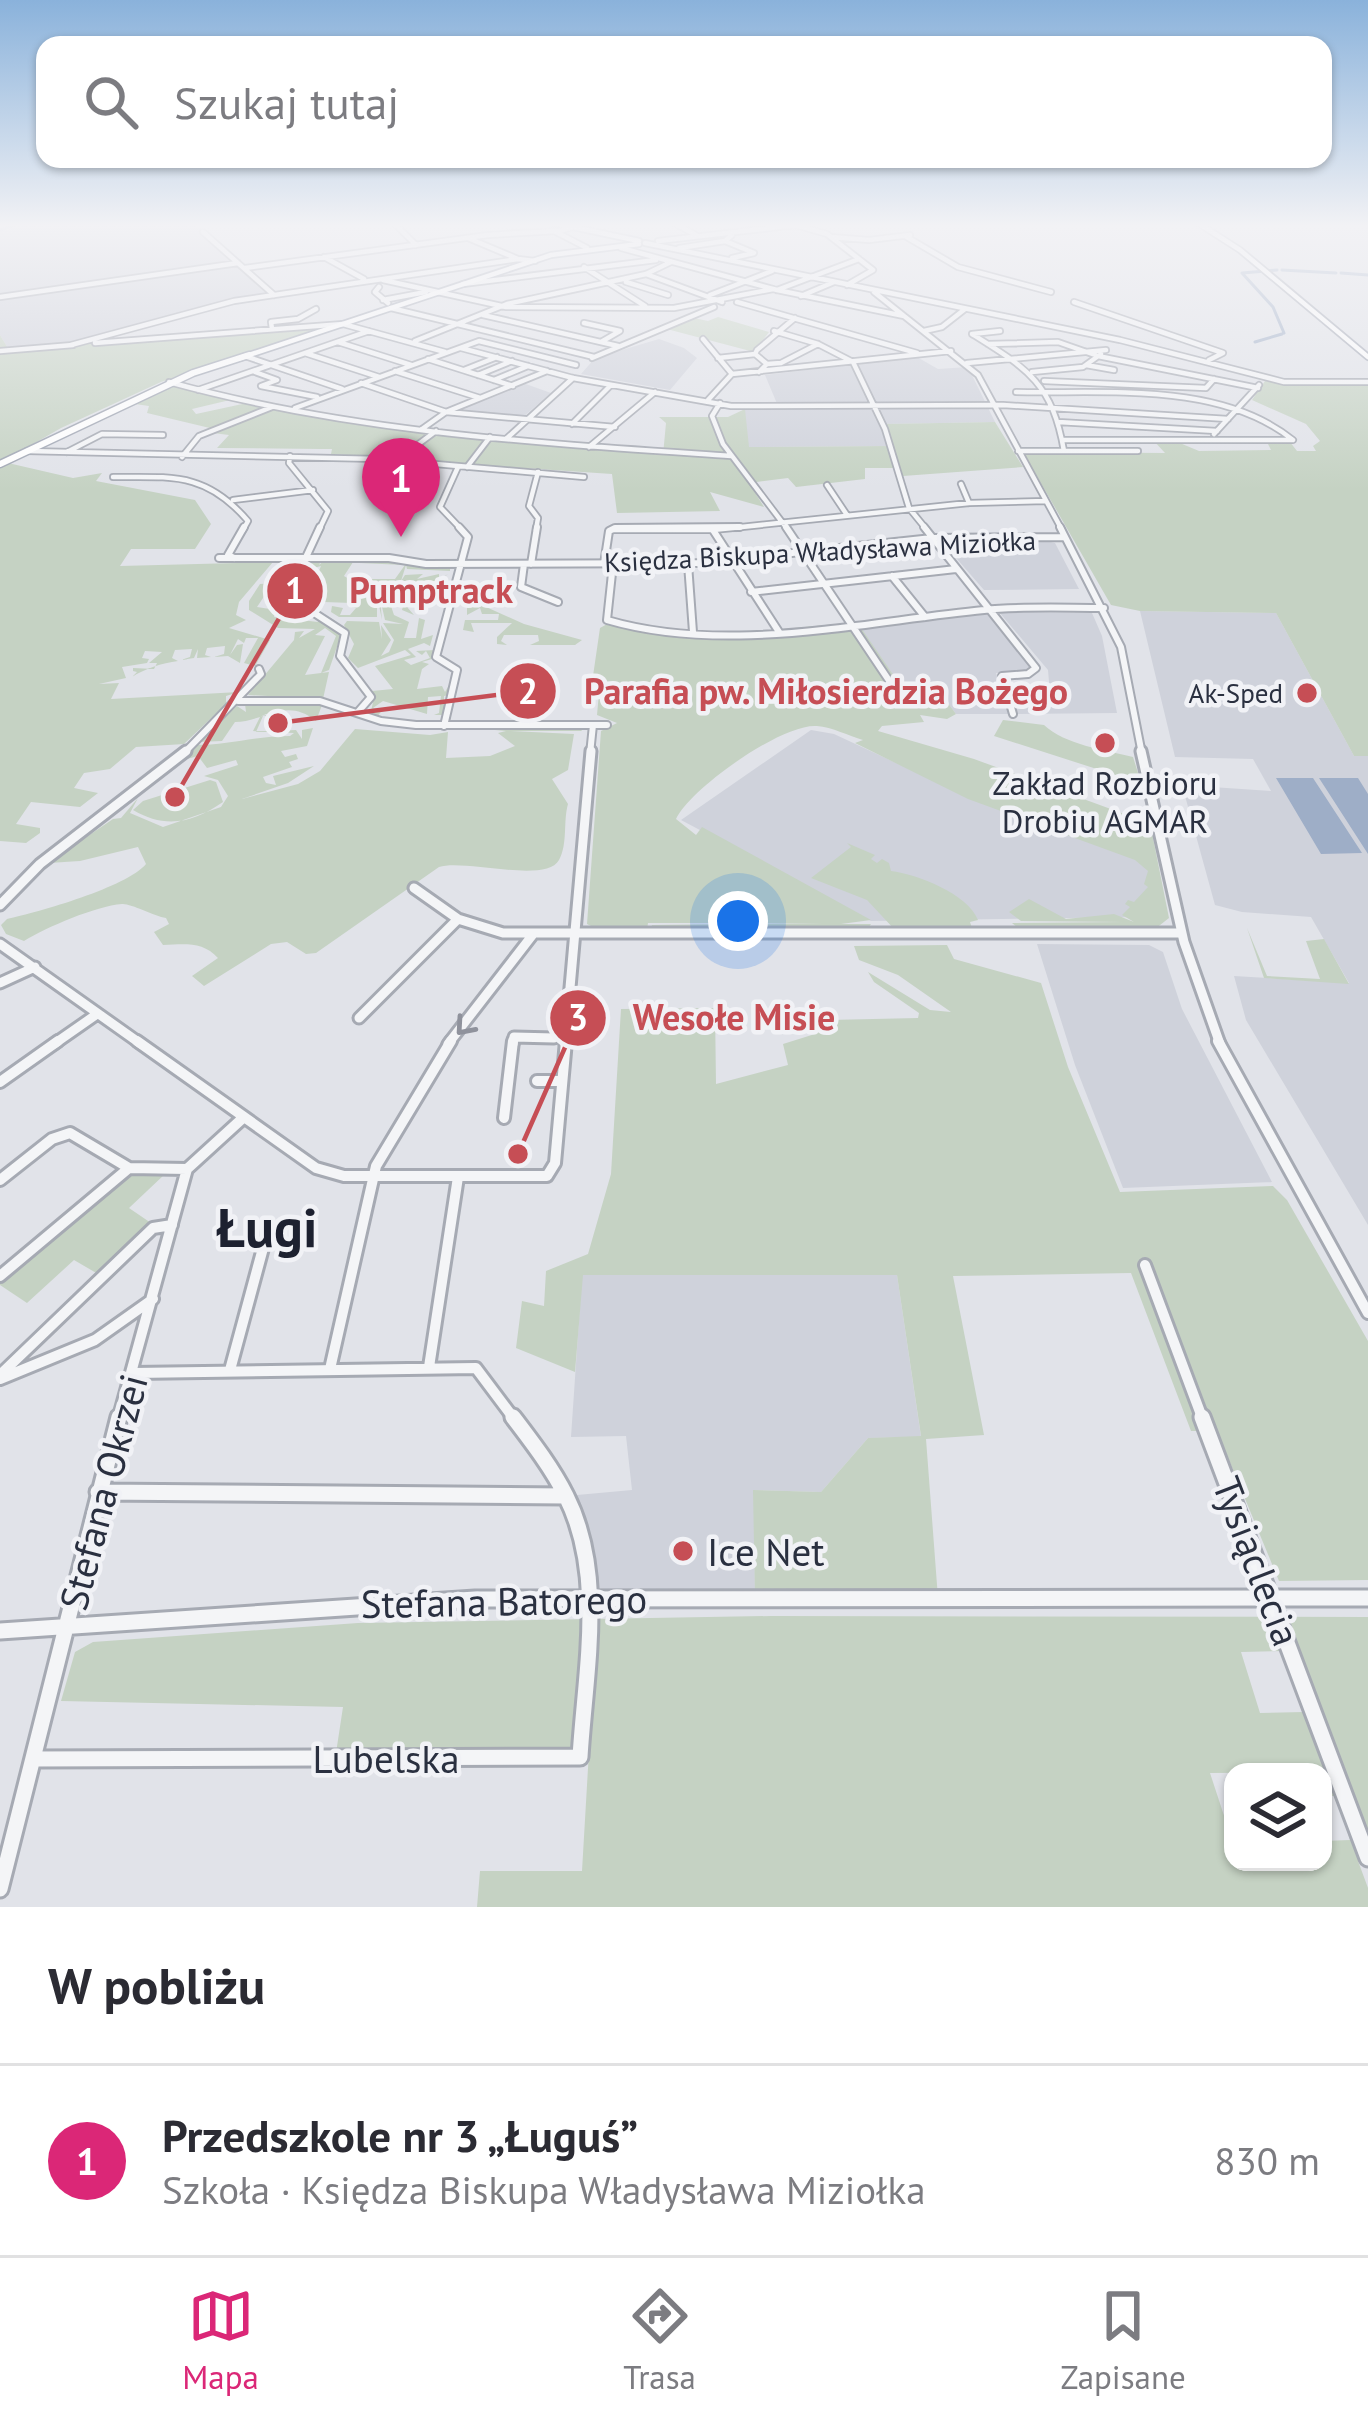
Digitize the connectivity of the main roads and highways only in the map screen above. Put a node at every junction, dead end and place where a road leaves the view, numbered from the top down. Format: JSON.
{"nodes":[{"id":1,"x":378,"y":312,"type":"edge"},
{"id":2,"x":1314,"y":312,"type":"edge"},
{"id":3,"x":1368,"y":358,"type":"edge"},
{"id":4,"x":1,"y":464,"type":"edge"}],
"edges":[{"from":1,"to":4,"type":"main road"},
{"from":2,"to":3,"type":"main road"}]}
